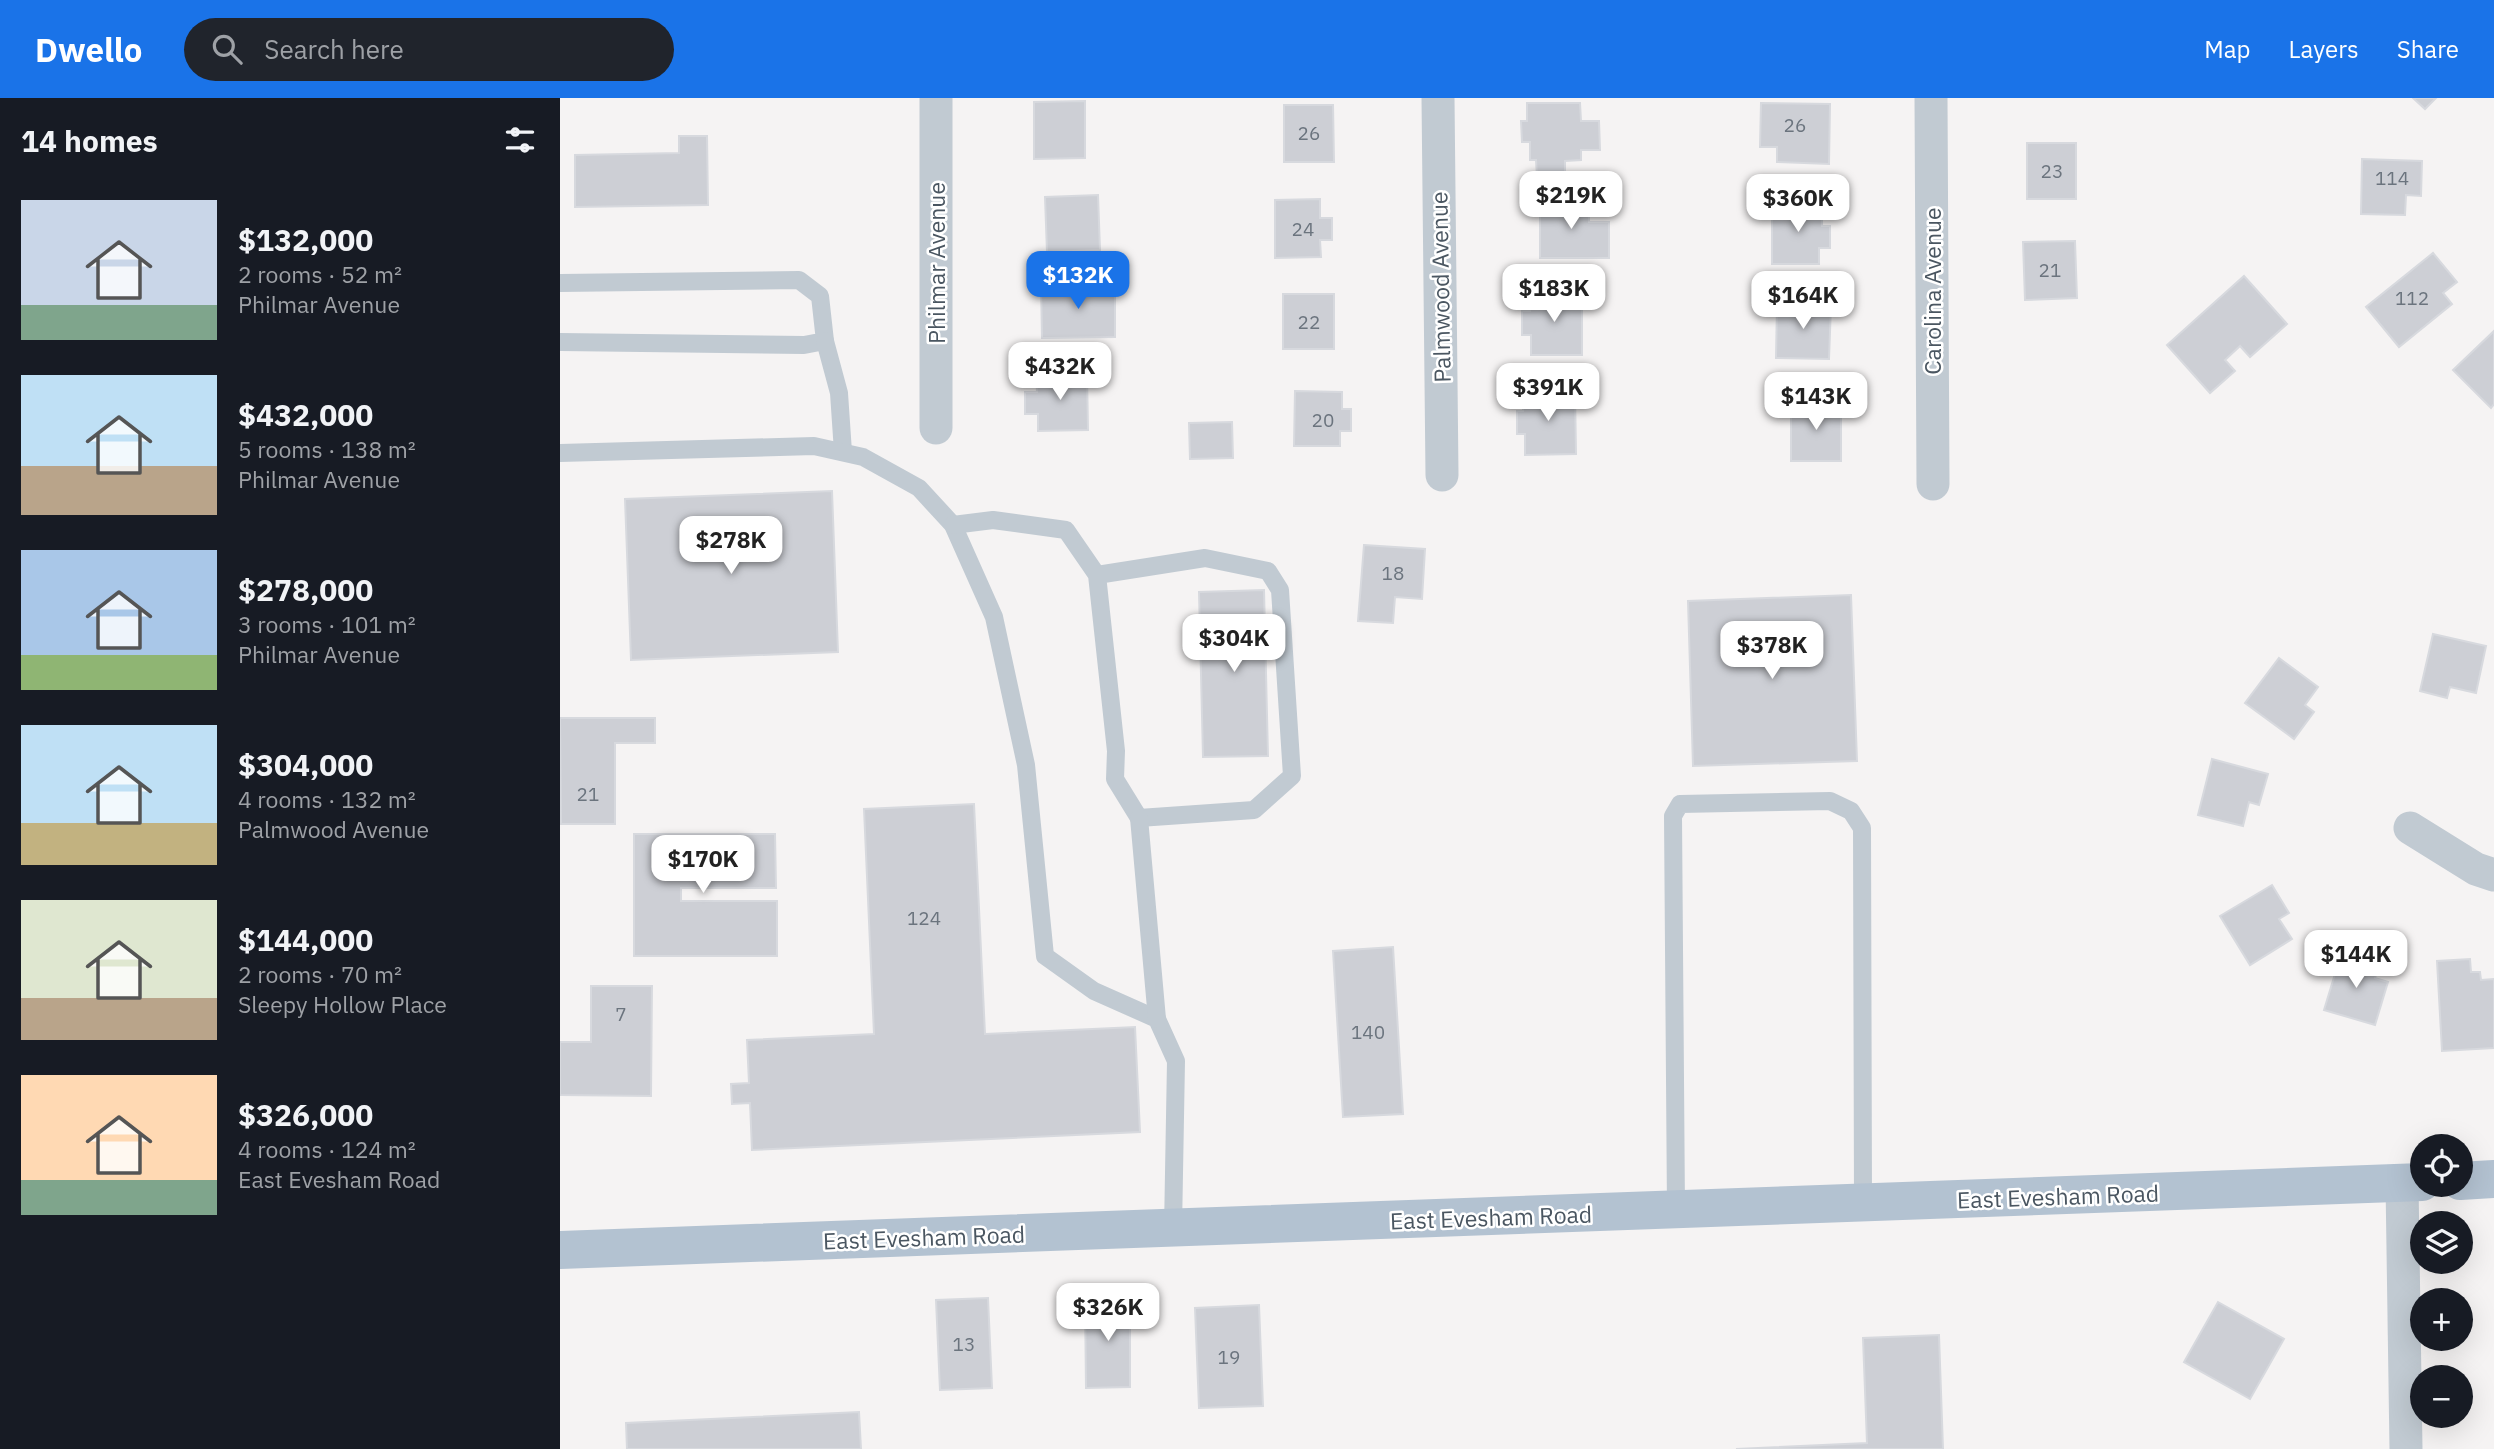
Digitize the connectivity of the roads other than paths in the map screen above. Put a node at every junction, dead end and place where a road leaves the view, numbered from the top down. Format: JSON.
{"nodes":[{"id":1,"x":936,"y":98,"type":"edge"},
{"id":2,"x":1438,"y":98,"type":"edge"},
{"id":3,"x":1931,"y":98,"type":"edge"},
{"id":4,"x":560,"y":283,"type":"edge"},
{"id":5,"x":825,"y":341,"type":"junction"},
{"id":6,"x":560,"y":342,"type":"edge"},
{"id":7,"x":936,"y":428,"type":"dead end"},
{"id":8,"x":844,"y":452,"type":"junction"},
{"id":9,"x":560,"y":453,"type":"edge"},
{"id":10,"x":1442,"y":475,"type":"dead end"},
{"id":11,"x":1933,"y":484,"type":"dead end"},
{"id":12,"x":953,"y":525,"type":"junction"},
{"id":13,"x":1097,"y":575,"type":"junction"},
{"id":14,"x":1139,"y":818,"type":"junction"},
{"id":15,"x":2410,"y":828,"type":"dead end"},
{"id":16,"x":2494,"y":876,"type":"edge"},
{"id":17,"x":1157,"y":1019,"type":"junction"},
{"id":18,"x":2494,"y":1179,"type":"edge"},
{"id":19,"x":2473,"y":1180,"type":"edge"},
{"id":20,"x":2410,"y":1182,"type":"edge"},
{"id":21,"x":2412,"y":1197,"type":"edge"},
{"id":22,"x":1864,"y":1203,"type":"junction"},
{"id":23,"x":1676,"y":1210,"type":"junction"},
{"id":24,"x":1173,"y":1229,"type":"junction"},
{"id":25,"x":560,"y":1250,"type":"edge"},
{"id":26,"x":2406,"y":1449,"type":"edge"}],
"edges":[{"from":1,"to":7,"type":"street","name":"Philmar Avenue"},
{"from":2,"to":10,"type":"street","name":"Palmwood Avenue"},
{"from":3,"to":11,"type":"street","name":"Carolina Avenue"},
{"from":4,"to":5,"type":"lane"},
{"from":5,"to":6,"type":"lane"},
{"from":5,"to":8,"type":"lane"},
{"from":8,"to":9,"type":"lane"},
{"from":8,"to":12,"type":"lane"},
{"from":12,"to":13,"type":"lane"},
{"from":12,"to":17,"type":"lane"},
{"from":13,"to":14,"type":"lane"},
{"from":13,"to":14,"type":"lane"},
{"from":14,"to":17,"type":"lane"},
{"from":15,"to":16,"type":"street"},
{"from":17,"to":24,"type":"lane"},
{"from":18,"to":19,"type":"main road"},
{"from":20,"to":22,"type":"main road","name":"East Evesham Road"},
{"from":21,"to":26,"type":"street"},
{"from":22,"to":23,"type":"main road","name":"East Evesham Road"},
{"from":22,"to":23,"type":"lane"},
{"from":23,"to":24,"type":"main road","name":"East Evesham Road"},
{"from":24,"to":25,"type":"main road","name":"East Evesham Road"}]}
